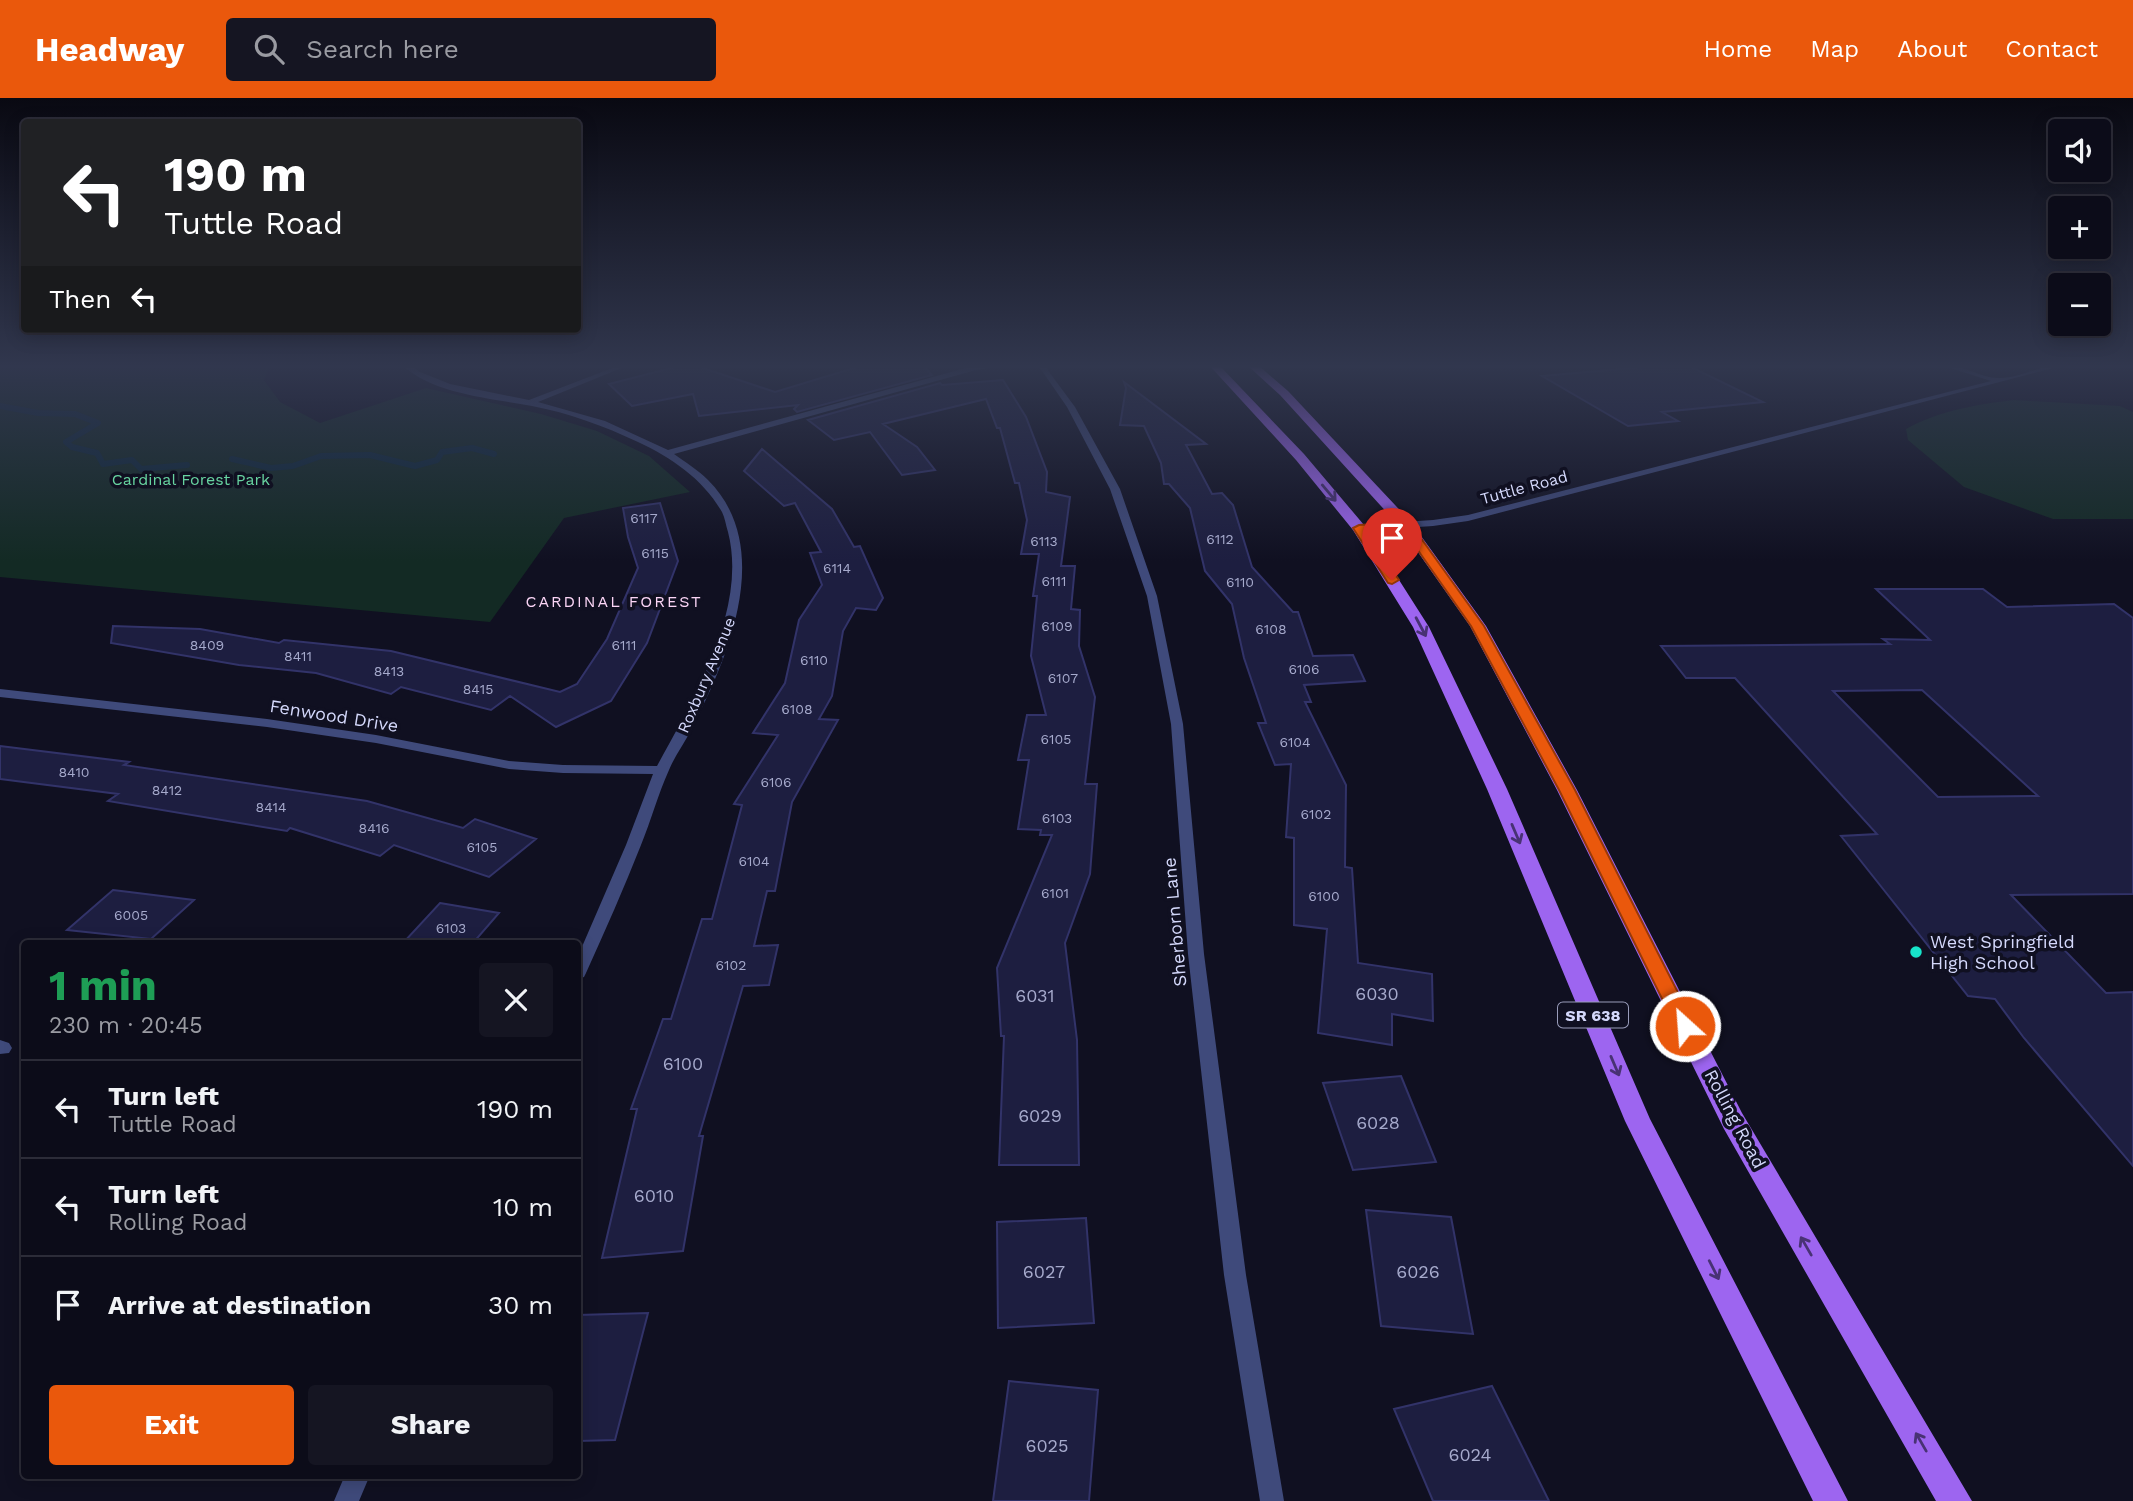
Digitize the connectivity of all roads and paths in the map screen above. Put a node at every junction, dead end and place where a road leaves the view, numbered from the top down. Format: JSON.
{"nodes":[{"id":1,"x":622,"y":430,"type":"edge"},
{"id":2,"x":748,"y":430,"type":"edge"},
{"id":3,"x":1084,"y":430,"type":"edge"},
{"id":4,"x":1276,"y":430,"type":"edge"},
{"id":5,"x":1319,"y":430,"type":"edge"},
{"id":6,"x":1807,"y":430,"type":"edge"},
{"id":7,"x":670,"y":452,"type":"junction"},
{"id":8,"x":1406,"y":525,"type":"junction"},
{"id":9,"x":1359,"y":528,"type":"junction"},
{"id":10,"x":0,"y":693,"type":"edge"},
{"id":11,"x":662,"y":770,"type":"junction"},
{"id":12,"x":581,"y":966,"type":"edge"},
{"id":13,"x":356,"y":1479,"type":"edge"},
{"id":14,"x":346,"y":1501,"type":"edge"},
{"id":15,"x":1272,"y":1501,"type":"edge"},
{"id":16,"x":1831,"y":1501,"type":"edge"},
{"id":17,"x":1955,"y":1501,"type":"edge"}],
"edges":[{"from":1,"to":7,"type":"street","name":"Roxbury Avenue"},
{"from":2,"to":7,"type":"street"},
{"from":3,"to":15,"type":"street","name":"Sherborn Lane"},
{"from":4,"to":9,"type":"main road","number":"SR 638","one_way":true},
{"from":5,"to":8,"type":"main road","name":"Rolling Road"},
{"from":6,"to":8,"type":"street","name":"Tuttle Road"},
{"from":7,"to":11,"type":"street","name":"Roxbury Avenue"},
{"from":8,"to":9,"type":"street","name":"Tuttle Road"},
{"from":17,"to":8,"type":"main road","name":"Rolling Road","one_way":true},
{"from":9,"to":16,"type":"main road","number":"SR 638","one_way":true},
{"from":10,"to":11,"type":"street","name":"Fenwood Drive"},
{"from":11,"to":12,"type":"street","name":"Roxbury Avenue"},
{"from":13,"to":14,"type":"street"}]}
